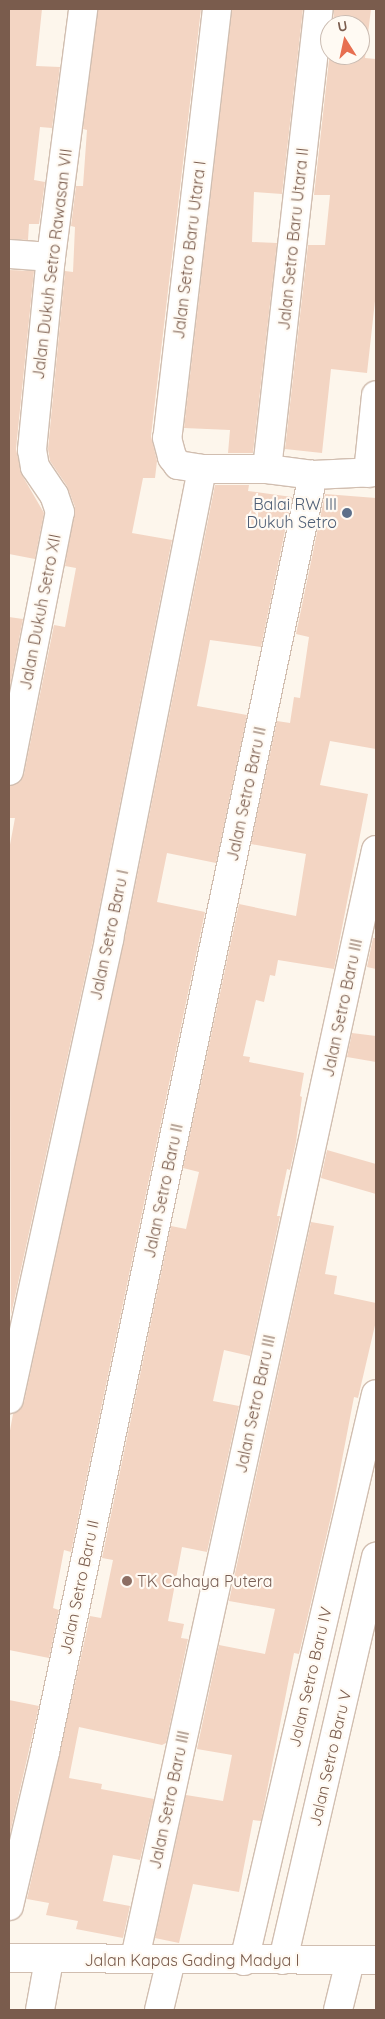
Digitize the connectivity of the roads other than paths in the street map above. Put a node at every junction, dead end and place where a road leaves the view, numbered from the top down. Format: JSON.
{"nodes":[{"id":1,"x":83,"y":9,"type":"edge"},
{"id":2,"x":217,"y":9,"type":"edge"},
{"id":3,"x":319,"y":9,"type":"edge"},
{"id":4,"x":9,"y":254,"type":"edge"},
{"id":5,"x":51,"y":257,"type":"junction"},
{"id":6,"x":376,"y":395,"type":"edge"},
{"id":7,"x":202,"y":469,"type":"junction"},
{"id":8,"x":267,"y":469,"type":"junction"},
{"id":9,"x":372,"y":472,"type":"edge"},
{"id":10,"x":313,"y":475,"type":"junction"},
{"id":11,"x":60,"y":512,"type":"joint"},
{"id":12,"x":9,"y":771,"type":"edge"},
{"id":13,"x":376,"y":850,"type":"edge"},
{"id":14,"x":376,"y":1394,"type":"edge"},
{"id":15,"x":9,"y":1399,"type":"edge"},
{"id":16,"x":376,"y":1557,"type":"edge"},
{"id":17,"x":9,"y":1906,"type":"edge"},
{"id":18,"x":9,"y":1958,"type":"edge"},
{"id":19,"x":135,"y":1958,"type":"junction"},
{"id":20,"x":49,"y":1960,"type":"junction"},
{"id":21,"x":171,"y":1960,"type":"junction"},
{"id":22,"x":283,"y":1960,"type":"junction"},
{"id":23,"x":244,"y":1961,"type":"junction"},
{"id":24,"x":363,"y":1961,"type":"edge"},
{"id":25,"x":40,"y":2010,"type":"edge"},
{"id":26,"x":159,"y":2010,"type":"edge"},
{"id":27,"x":338,"y":2010,"type":"edge"}],
"edges":[{"from":1,"to":5,"type":"street","name":"Jalan Dukuh Setro Rawasan VII"},
{"from":2,"to":7,"type":"street","name":"Jalan Setro Baru Utara I"},
{"from":3,"to":8,"type":"street","name":"Jalan Setro Baru Utara II"},
{"from":4,"to":5,"type":"street"},
{"from":5,"to":11,"type":"street","name":"Jalan Dukuh Setro Rawasan VII"},
{"from":6,"to":9,"type":"street"},
{"from":7,"to":8,"type":"street"},
{"from":7,"to":15,"type":"street","name":"Jalan Setro Baru I"},
{"from":8,"to":10,"type":"street"},
{"from":9,"to":10,"type":"street"},
{"from":10,"to":17,"type":"street","name":"Jalan Setro Baru II"},
{"from":11,"to":12,"type":"street","name":"Jalan Dukuh Setro XII"},
{"from":13,"to":19,"type":"street","name":"Jalan Setro Baru III"},
{"from":14,"to":23,"type":"street","name":"Jalan Setro Baru IV"},
{"from":16,"to":22,"type":"street","name":"Jalan Setro Baru V"},
{"from":18,"to":20,"type":"street","name":"Jalan Kapas Gading Madya I"},
{"from":19,"to":20,"type":"street","name":"Jalan Kapas Gading Madya I"},
{"from":19,"to":21,"type":"street","name":"Jalan Kapas Gading Madya I"},
{"from":20,"to":25,"type":"street"},
{"from":21,"to":23,"type":"street","name":"Jalan Kapas Gading Madya I"},
{"from":21,"to":26,"type":"street"},
{"from":22,"to":23,"type":"street","name":"Jalan Kapas Gading Madya I"},
{"from":22,"to":24,"type":"street","name":"Jalan Kapas Gading Madya I"},
{"from":24,"to":27,"type":"street"}]}
